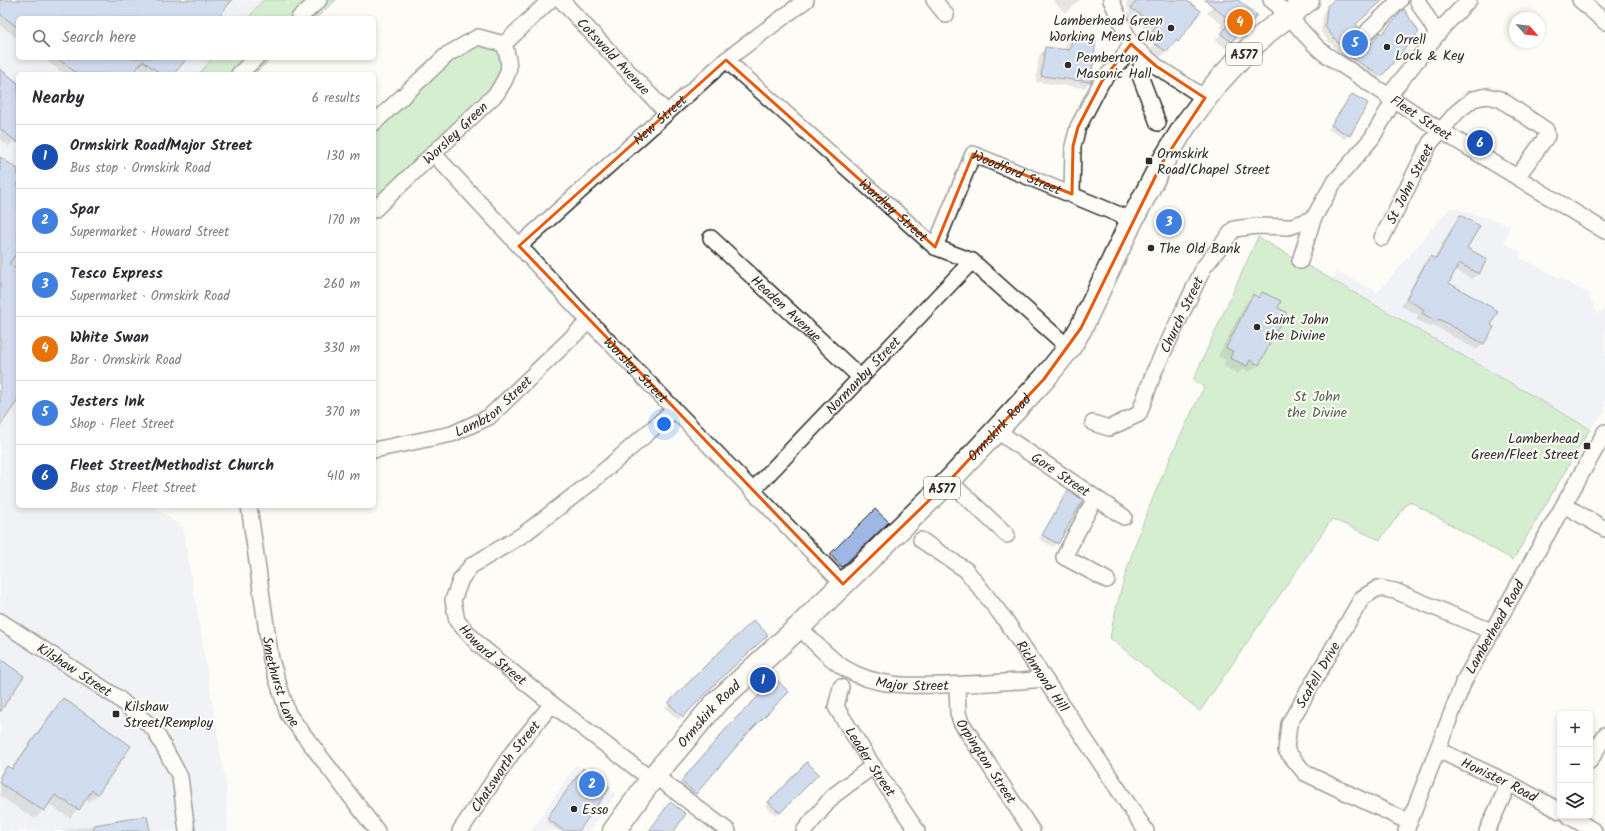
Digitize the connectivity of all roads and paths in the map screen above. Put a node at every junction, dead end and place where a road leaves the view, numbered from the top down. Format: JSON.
{"nodes":[{"id":1,"x":319,"y":0,"type":"edge"},
{"id":2,"x":550,"y":0,"type":"edge"},
{"id":3,"x":561,"y":0,"type":"edge"},
{"id":4,"x":806,"y":0,"type":"edge"},
{"id":5,"x":934,"y":0,"type":"edge"},
{"id":6,"x":1111,"y":0,"type":"edge"},
{"id":7,"x":1271,"y":0,"type":"edge"},
{"id":8,"x":1308,"y":0,"type":"edge"},
{"id":9,"x":1400,"y":0,"type":"edge"},
{"id":10,"x":1417,"y":0,"type":"edge"},
{"id":11,"x":1469,"y":0,"type":"edge"},
{"id":12,"x":1580,"y":0,"type":"edge"},
{"id":13,"x":946,"y":15,"type":"dead end"},
{"id":14,"x":301,"y":16,"type":"edge"},
{"id":15,"x":1289,"y":16,"type":"junction"},
{"id":16,"x":1605,"y":22,"type":"edge"},
{"id":17,"x":1368,"y":32,"type":"dead end"},
{"id":18,"x":1437,"y":34,"type":"junction"},
{"id":19,"x":504,"y":44,"type":"junction"},
{"id":20,"x":1131,"y":44,"type":"junction"},
{"id":21,"x":1144,"y":56,"type":"junction"},
{"id":22,"x":254,"y":60,"type":"edge"},
{"id":23,"x":726,"y":60,"type":"junction"},
{"id":24,"x":241,"y":72,"type":"edge"},
{"id":25,"x":1205,"y":98,"type":"junction"},
{"id":26,"x":1391,"y":98,"type":"junction"},
{"id":27,"x":667,"y":113,"type":"junction"},
{"id":28,"x":376,"y":120,"type":"edge"},
{"id":29,"x":1158,"y":122,"type":"dead end"},
{"id":30,"x":1440,"y":130,"type":"junction"},
{"id":31,"x":433,"y":153,"type":"junction"},
{"id":32,"x":1517,"y":177,"type":"junction"},
{"id":33,"x":1072,"y":194,"type":"junction"},
{"id":34,"x":376,"y":208,"type":"edge"},
{"id":35,"x":1313,"y":219,"type":"junction"},
{"id":36,"x":1132,"y":220,"type":"junction"},
{"id":37,"x":1605,"y":230,"type":"edge"},
{"id":38,"x":711,"y":238,"type":"dead end"},
{"id":39,"x":1382,"y":238,"type":"dead end"},
{"id":40,"x":519,"y":246,"type":"junction"},
{"id":41,"x":935,"y":247,"type":"junction"},
{"id":42,"x":972,"y":261,"type":"junction"},
{"id":43,"x":1300,"y":261,"type":"dead end"},
{"id":44,"x":589,"y":321,"type":"junction"},
{"id":45,"x":1069,"y":348,"type":"junction"},
{"id":46,"x":861,"y":378,"type":"junction"},
{"id":47,"x":674,"y":410,"type":"junction"},
{"id":48,"x":1093,"y":423,"type":"dead end"},
{"id":49,"x":997,"y":431,"type":"junction"},
{"id":50,"x":1605,"y":432,"type":"edge"},
{"id":51,"x":376,"y":450,"type":"edge"},
{"id":52,"x":949,"y":481,"type":"junction"},
{"id":53,"x":753,"y":490,"type":"junction"},
{"id":54,"x":1095,"y":498,"type":"junction"},
{"id":55,"x":1564,"y":505,"type":"junction"},
{"id":56,"x":248,"y":508,"type":"edge"},
{"id":57,"x":1124,"y":517,"type":"dead end"},
{"id":58,"x":1605,"y":529,"type":"edge"},
{"id":59,"x":1007,"y":535,"type":"dead end"},
{"id":60,"x":921,"y":540,"type":"dead end"},
{"id":61,"x":1107,"y":580,"type":"dead end"},
{"id":62,"x":843,"y":584,"type":"junction"},
{"id":63,"x":0,"y":621,"type":"edge"},
{"id":64,"x":799,"y":627,"type":"junction"},
{"id":65,"x":1491,"y":631,"type":"junction"},
{"id":66,"x":1044,"y":679,"type":"junction"},
{"id":67,"x":957,"y":685,"type":"junction"},
{"id":68,"x":841,"y":687,"type":"dead end"},
{"id":69,"x":552,"y":704,"type":"junction"},
{"id":70,"x":1605,"y":735,"type":"edge"},
{"id":71,"x":1438,"y":750,"type":"junction"},
{"id":72,"x":1593,"y":756,"type":"edge"},
{"id":73,"x":872,"y":766,"type":"junction"},
{"id":74,"x":653,"y":777,"type":"junction"},
{"id":75,"x":1508,"y":783,"type":"junction"},
{"id":76,"x":1557,"y":809,"type":"edge"},
{"id":77,"x":1574,"y":819,"type":"edge"},
{"id":78,"x":1408,"y":827,"type":"edge"},
{"id":79,"x":187,"y":831,"type":"edge"},
{"id":80,"x":377,"y":831,"type":"edge"},
{"id":81,"x":460,"y":831,"type":"edge"},
{"id":82,"x":614,"y":831,"type":"edge"},
{"id":83,"x":728,"y":831,"type":"edge"},
{"id":84,"x":804,"y":831,"type":"edge"},
{"id":85,"x":917,"y":831,"type":"edge"},
{"id":86,"x":1032,"y":831,"type":"edge"},
{"id":87,"x":1146,"y":831,"type":"edge"},
{"id":88,"x":1487,"y":831,"type":"edge"},
{"id":89,"x":1594,"y":831,"type":"edge"}],
"edges":[{"from":1,"to":14,"type":"street"},
{"from":2,"to":19,"type":"street"},
{"from":3,"to":27,"type":"street","name":"Cotswold Avenue"},
{"from":4,"to":23,"type":"street","name":"New Street"},
{"from":5,"to":13,"type":"street"},
{"from":6,"to":20,"type":"street"},
{"from":7,"to":15,"type":"street","name":"Fleet Street"},
{"from":8,"to":15,"type":"highway","name":"Ormskirk Road","number":"A577"},
{"from":9,"to":17,"type":"street"},
{"from":10,"to":18,"type":"street"},
{"from":11,"to":18,"type":"street"},
{"from":12,"to":16,"type":"street"},
{"from":15,"to":25,"type":"highway","name":"Ormskirk Road","number":"A577"},
{"from":15,"to":26,"type":"street","name":"Fleet Street"},
{"from":18,"to":26,"type":"street"},
{"from":19,"to":28,"type":"street"},
{"from":19,"to":31,"type":"street","name":"Worsley Green"},
{"from":20,"to":21,"type":"street"},
{"from":20,"to":33,"type":"street"},
{"from":21,"to":25,"type":"street"},
{"from":21,"to":29,"type":"street"},
{"from":22,"to":24,"type":"street"},
{"from":23,"to":27,"type":"street","name":"New Street"},
{"from":23,"to":41,"type":"street","name":"Wardley Street"},
{"from":25,"to":36,"type":"highway","name":"Ormskirk Road","number":"A577"},
{"from":26,"to":30,"type":"street","name":"Fleet Street"},
{"from":26,"to":35,"type":"street"},
{"from":27,"to":40,"type":"street","name":"New Street"},
{"from":30,"to":32,"type":"street","name":"Fleet Street"},
{"from":30,"to":32,"type":"street","name":"St John Street"},
{"from":30,"to":39,"type":"street","name":"St John Street"},
{"from":31,"to":34,"type":"street","name":"Worsley Green"},
{"from":31,"to":40,"type":"street","name":"Worsley Street"},
{"from":32,"to":37,"type":"street","name":"Fleet Street"},
{"from":33,"to":36,"type":"street","name":"Woodford Street"},
{"from":33,"to":41,"type":"street","name":"Woodford Street"},
{"from":35,"to":43,"type":"street"},
{"from":35,"to":48,"type":"street","name":"Church Street"},
{"from":36,"to":45,"type":"highway","name":"Ormskirk Road","number":"A577"},
{"from":38,"to":46,"type":"street","name":"Headen Avenue"},
{"from":40,"to":44,"type":"street","name":"Worsley Street"},
{"from":41,"to":42,"type":"street","name":"Wardley Street"},
{"from":42,"to":45,"type":"street","name":"Wardley Street"},
{"from":42,"to":46,"type":"street","name":"Normanby Street"},
{"from":44,"to":47,"type":"street","name":"Worsley Street"},
{"from":44,"to":51,"type":"street","name":"Lambton Street"},
{"from":45,"to":49,"type":"highway","name":"Ormskirk Road","number":"A577"},
{"from":46,"to":53,"type":"street","name":"Normanby Street"},
{"from":47,"to":53,"type":"street","name":"Worsley Street"},
{"from":47,"to":69,"type":"street","name":"Howard Street"},
{"from":49,"to":52,"type":"highway","name":"Ormskirk Road","number":"A577"},
{"from":49,"to":54,"type":"street","name":"Gore Street"},
{"from":50,"to":55,"type":"street","name":"Lamberhead Road"},
{"from":52,"to":59,"type":"street"},
{"from":52,"to":62,"type":"highway","name":"Ormskirk Road","number":"A577"},
{"from":53,"to":62,"type":"street","name":"Worsley Street"},
{"from":54,"to":57,"type":"street","name":"Gore Street"},
{"from":54,"to":61,"type":"street"},
{"from":55,"to":58,"type":"street"},
{"from":55,"to":65,"type":"street","name":"Lamberhead Road"},
{"from":56,"to":80,"type":"street","name":"Smethurst Lane"},
{"from":60,"to":66,"type":"street","name":"Richmond Hill"},
{"from":62,"to":64,"type":"highway","name":"Ormskirk Road","number":"A577"},
{"from":63,"to":79,"type":"street","name":"Kilshaw Street"},
{"from":64,"to":67,"type":"street","name":"Major Street"},
{"from":64,"to":74,"type":"highway","name":"Ormskirk Road","number":"A577"},
{"from":65,"to":71,"type":"street","name":"Lamberhead Road"},
{"from":65,"to":78,"type":"street","name":"Scafell Drive"},
{"from":66,"to":67,"type":"street","name":"Major Street"},
{"from":66,"to":87,"type":"street","name":"Richmond Hill"},
{"from":67,"to":86,"type":"street","name":"Orpington Street"},
{"from":68,"to":73,"type":"street","name":"Leader Street"},
{"from":69,"to":74,"type":"street","name":"Howard Street"},
{"from":69,"to":81,"type":"street","name":"Chatsworth Street"},
{"from":70,"to":72,"type":"street"},
{"from":71,"to":75,"type":"street","name":"Honister Road"},
{"from":71,"to":78,"type":"street","name":"Lamberhead Road"},
{"from":73,"to":84,"type":"street"},
{"from":73,"to":85,"type":"street","name":"Leader Street"},
{"from":74,"to":82,"type":"highway","name":"Ormskirk Road","number":"A577"},
{"from":74,"to":83,"type":"street","name":"Howard Street"},
{"from":75,"to":76,"type":"street","name":"Honister Road"},
{"from":75,"to":88,"type":"street"},
{"from":77,"to":89,"type":"street"}]}
